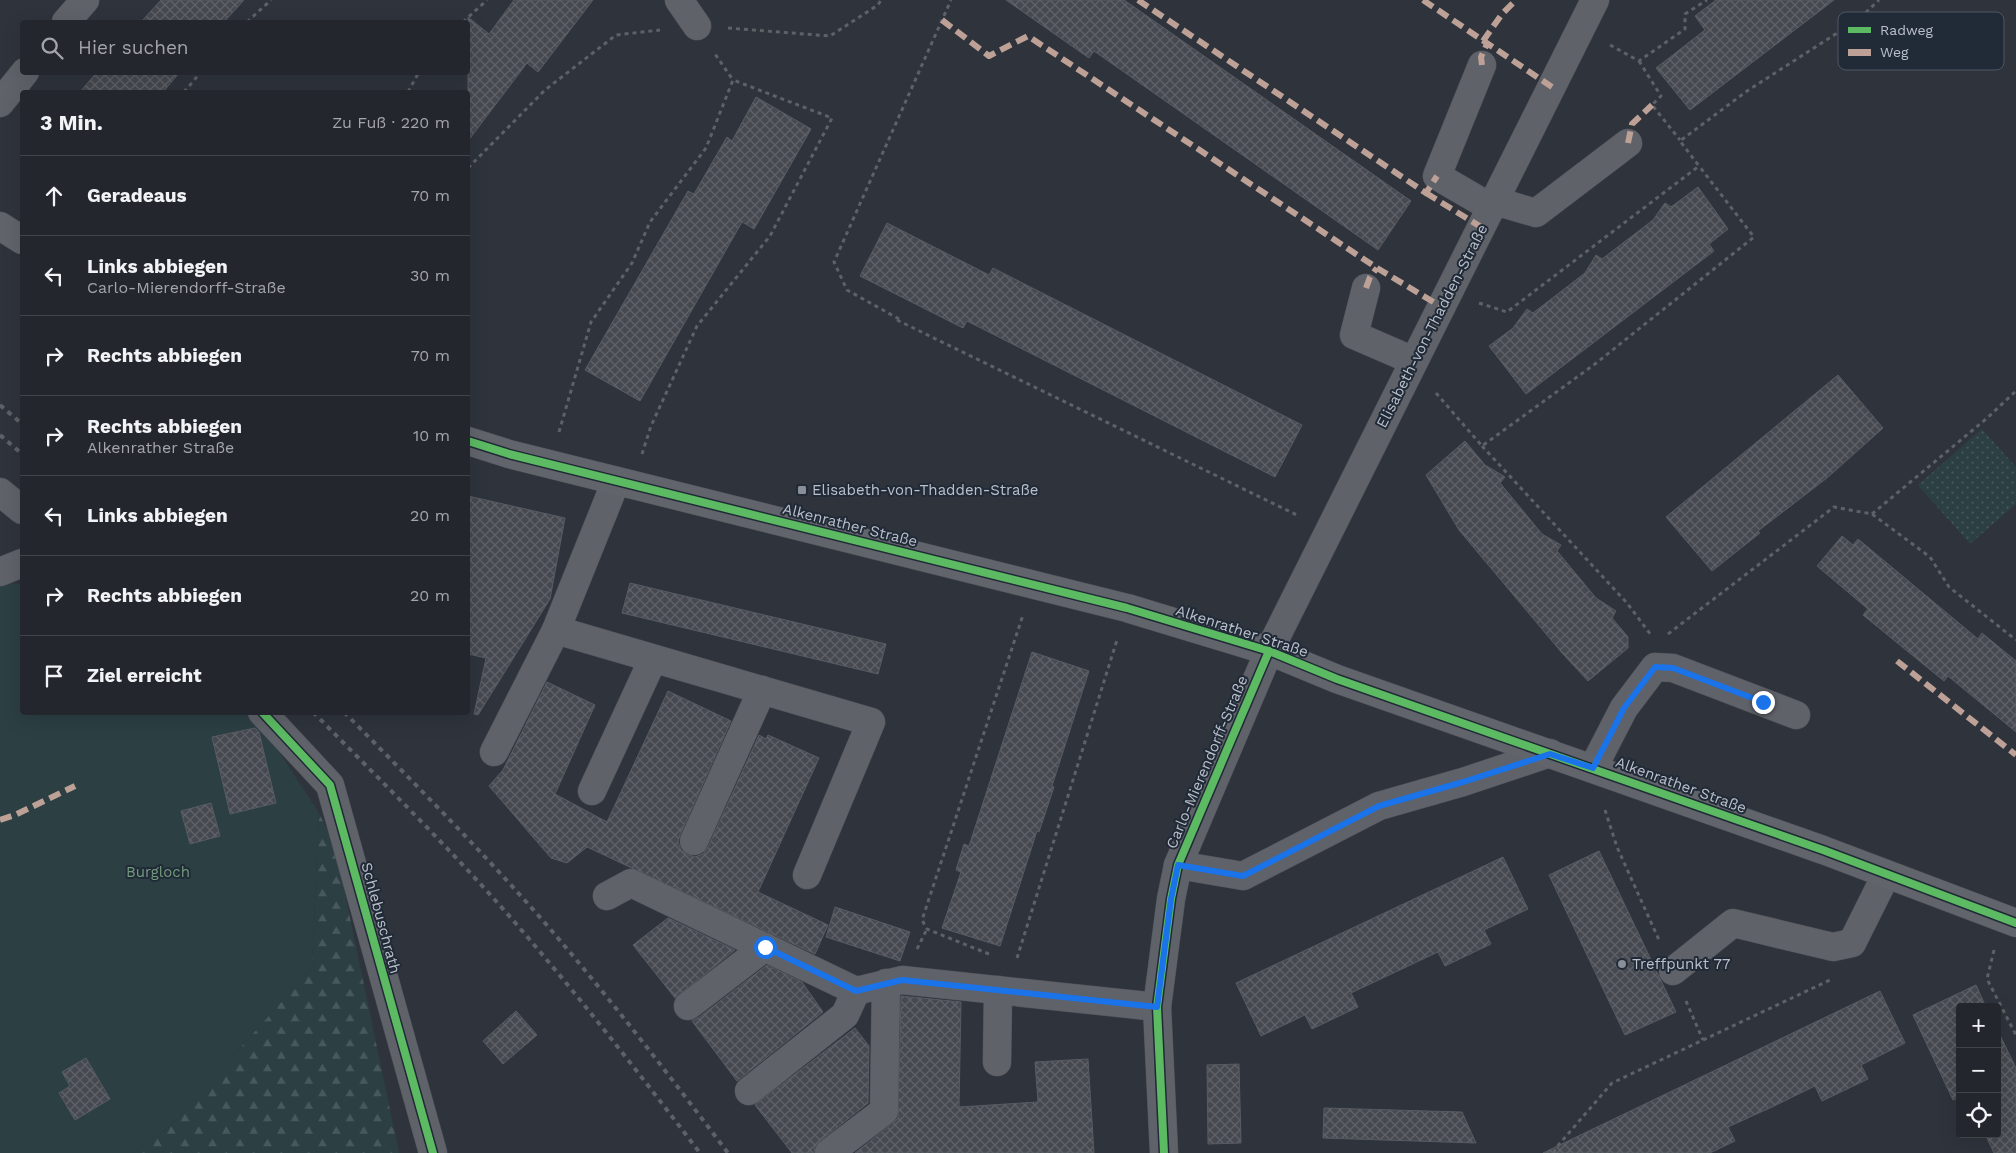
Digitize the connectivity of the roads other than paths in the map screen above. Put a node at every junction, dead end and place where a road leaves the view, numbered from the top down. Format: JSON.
{"nodes":[{"id":1,"x":84,"y":0,"type":"edge"},
{"id":2,"x":679,"y":0,"type":"edge"},
{"id":3,"x":1595,"y":0,"type":"edge"},
{"id":4,"x":68,"y":20,"type":"edge"},
{"id":5,"x":697,"y":26,"type":"road end"},
{"id":6,"x":1482,"y":65,"type":"dead end"},
{"id":7,"x":23,"y":75,"type":"edge"},
{"id":8,"x":0,"y":103,"type":"edge"},
{"id":9,"x":1628,"y":143,"type":"dead end"},
{"id":10,"x":1493,"y":205,"type":"junction"},
{"id":11,"x":0,"y":226,"type":"edge"},
{"id":12,"x":20,"y":239,"type":"edge"},
{"id":13,"x":1366,"y":288,"type":"dead end"},
{"id":14,"x":1413,"y":363,"type":"junction"},
{"id":15,"x":470,"y":442,"type":"edge"},
{"id":16,"x":627,"y":484,"type":"junction"},
{"id":17,"x":0,"y":492,"type":"edge"},
{"id":18,"x":20,"y":508,"type":"edge"},
{"id":19,"x":20,"y":564,"type":"edge"},
{"id":20,"x":0,"y":572,"type":"edge"},
{"id":21,"x":556,"y":630,"type":"junction"},
{"id":22,"x":1269,"y":651,"type":"junction"},
{"id":23,"x":653,"y":659,"type":"junction"},
{"id":24,"x":762,"y":690,"type":"junction"},
{"id":25,"x":265,"y":715,"type":"edge"},
{"id":26,"x":1796,"y":715,"type":"dead end"},
{"id":27,"x":494,"y":752,"type":"dead end"},
{"id":28,"x":1550,"y":754,"type":"junction"},
{"id":29,"x":1593,"y":768,"type":"junction"},
{"id":30,"x":592,"y":791,"type":"dead end"},
{"id":31,"x":694,"y":841,"type":"dead end"},
{"id":32,"x":1178,"y":865,"type":"junction"},
{"id":33,"x":807,"y":875,"type":"dead end"},
{"id":34,"x":1886,"y":875,"type":"junction"},
{"id":35,"x":607,"y":896,"type":"dead end"},
{"id":36,"x":2009,"y":920,"type":"edge"},
{"id":37,"x":765,"y":947,"type":"junction"},
{"id":38,"x":1673,"y":971,"type":"road end"},
{"id":39,"x":886,"y":983,"type":"junction"},
{"id":40,"x":998,"y":990,"type":"junction"},
{"id":41,"x":856,"y":991,"type":"junction"},
{"id":42,"x":688,"y":1006,"type":"dead end"},
{"id":43,"x":1157,"y":1007,"type":"junction"},
{"id":44,"x":997,"y":1062,"type":"dead end"},
{"id":45,"x":749,"y":1091,"type":"dead end"},
{"id":46,"x":433,"y":1153,"type":"edge"},
{"id":47,"x":829,"y":1153,"type":"edge"},
{"id":48,"x":1164,"y":1153,"type":"edge"}],
"edges":[{"from":1,"to":4,"type":"street"},
{"from":2,"to":5,"type":"street"},
{"from":3,"to":10,"type":"street","name":"Elisabeth-von-Thadden-Straße"},
{"from":6,"to":10,"type":"street"},
{"from":7,"to":8,"type":"street"},
{"from":9,"to":10,"type":"street"},
{"from":10,"to":14,"type":"street","name":"Elisabeth-von-Thadden-Straße"},
{"from":11,"to":12,"type":"main road"},
{"from":13,"to":14,"type":"street"},
{"from":14,"to":22,"type":"street","name":"Elisabeth-von-Thadden-Straße"},
{"from":15,"to":16,"type":"main road","name":"Alkenrather Straße"},
{"from":16,"to":21,"type":"street"},
{"from":16,"to":22,"type":"main road","name":"Alkenrather Straße"},
{"from":17,"to":18,"type":"street"},
{"from":19,"to":20,"type":"street"},
{"from":21,"to":23,"type":"street"},
{"from":21,"to":27,"type":"street"},
{"from":22,"to":28,"type":"main road","name":"Alkenrather Straße"},
{"from":22,"to":32,"type":"street","name":"Carlo-Mierendorff-Straße"},
{"from":23,"to":24,"type":"street"},
{"from":23,"to":30,"type":"street"},
{"from":24,"to":31,"type":"street"},
{"from":24,"to":33,"type":"street"},
{"from":25,"to":46,"type":"street","name":"Schlebuschrath"},
{"from":26,"to":29,"type":"street"},
{"from":28,"to":29,"type":"main road","name":"Alkenrather Straße"},
{"from":28,"to":32,"type":"street"},
{"from":29,"to":34,"type":"main road","name":"Alkenrather Straße"},
{"from":32,"to":43,"type":"street","name":"Carlo-Mierendorff-Straße"},
{"from":34,"to":36,"type":"main road","name":"Alkenrather Straße"},
{"from":34,"to":38,"type":"street"},
{"from":35,"to":37,"type":"street"},
{"from":37,"to":41,"type":"street"},
{"from":37,"to":42,"type":"street"},
{"from":39,"to":40,"type":"street"},
{"from":39,"to":41,"type":"street"},
{"from":39,"to":47,"type":"street"},
{"from":40,"to":43,"type":"street"},
{"from":40,"to":44,"type":"street"},
{"from":41,"to":45,"type":"street"},
{"from":43,"to":48,"type":"street","name":"Carlo-Mierendorff-Straße"}]}
